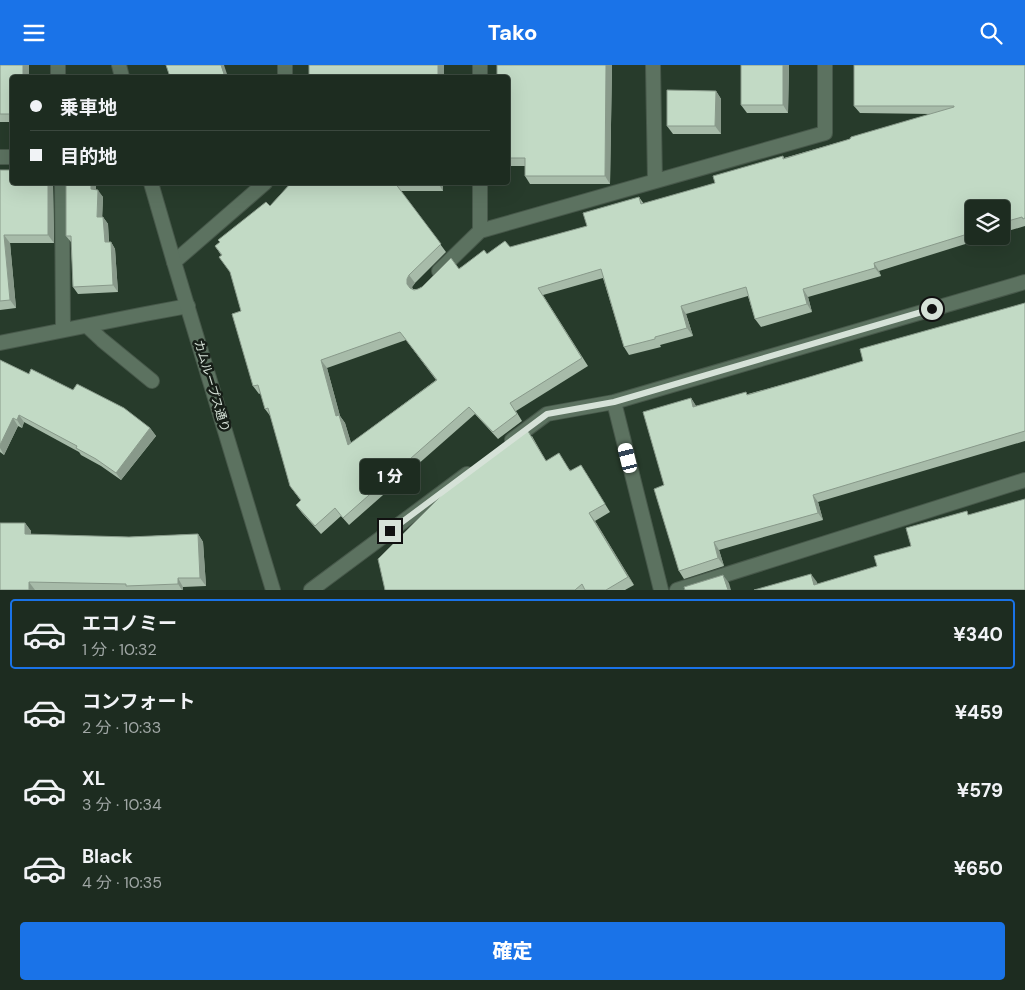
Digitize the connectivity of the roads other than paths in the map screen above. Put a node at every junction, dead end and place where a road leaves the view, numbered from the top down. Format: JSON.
{"nodes":[{"id":1,"x":653,"y":65,"type":"edge"},
{"id":2,"x":825,"y":65,"type":"edge"},
{"id":3,"x":655,"y":181,"type":"junction"},
{"id":4,"x":62,"y":185,"type":"edge"},
{"id":5,"x":152,"y":185,"type":"edge"},
{"id":6,"x":263,"y":185,"type":"edge"},
{"id":7,"x":480,"y":185,"type":"edge"},
{"id":8,"x":480,"y":231,"type":"junction"},
{"id":9,"x":174,"y":262,"type":"junction"},
{"id":10,"x":1025,"y":282,"type":"edge"},
{"id":11,"x":427,"y":283,"type":"edge"},
{"id":12,"x":188,"y":306,"type":"junction"},
{"id":13,"x":87,"y":325,"type":"junction"},
{"id":14,"x":64,"y":330,"type":"junction"},
{"id":15,"x":0,"y":343,"type":"edge"},
{"id":16,"x":152,"y":381,"type":"dead end"},
{"id":17,"x":614,"y":402,"type":"junction"},
{"id":18,"x":500,"y":449,"type":"edge"},
{"id":19,"x":476,"y":467,"type":"edge"},
{"id":20,"x":1025,"y":480,"type":"edge"},
{"id":21,"x":273,"y":590,"type":"edge"},
{"id":22,"x":311,"y":590,"type":"edge"},
{"id":23,"x":661,"y":590,"type":"edge"},
{"id":24,"x":677,"y":590,"type":"edge"}],
"edges":[{"from":1,"to":3,"type":"street"},
{"from":2,"to":3,"type":"street"},
{"from":3,"to":8,"type":"street"},
{"from":4,"to":14,"type":"street"},
{"from":5,"to":9,"type":"street","name":"カムループス通り"},
{"from":6,"to":9,"type":"street"},
{"from":7,"to":8,"type":"street"},
{"from":8,"to":11,"type":"street"},
{"from":9,"to":12,"type":"street","name":"カムループス通り"},
{"from":10,"to":17,"type":"street"},
{"from":12,"to":13,"type":"street"},
{"from":12,"to":21,"type":"street","name":"カムループス通り"},
{"from":13,"to":14,"type":"street"},
{"from":13,"to":16,"type":"street"},
{"from":14,"to":15,"type":"street"},
{"from":17,"to":18,"type":"street"},
{"from":17,"to":23,"type":"street"},
{"from":19,"to":22,"type":"street"},
{"from":20,"to":24,"type":"street"}]}
